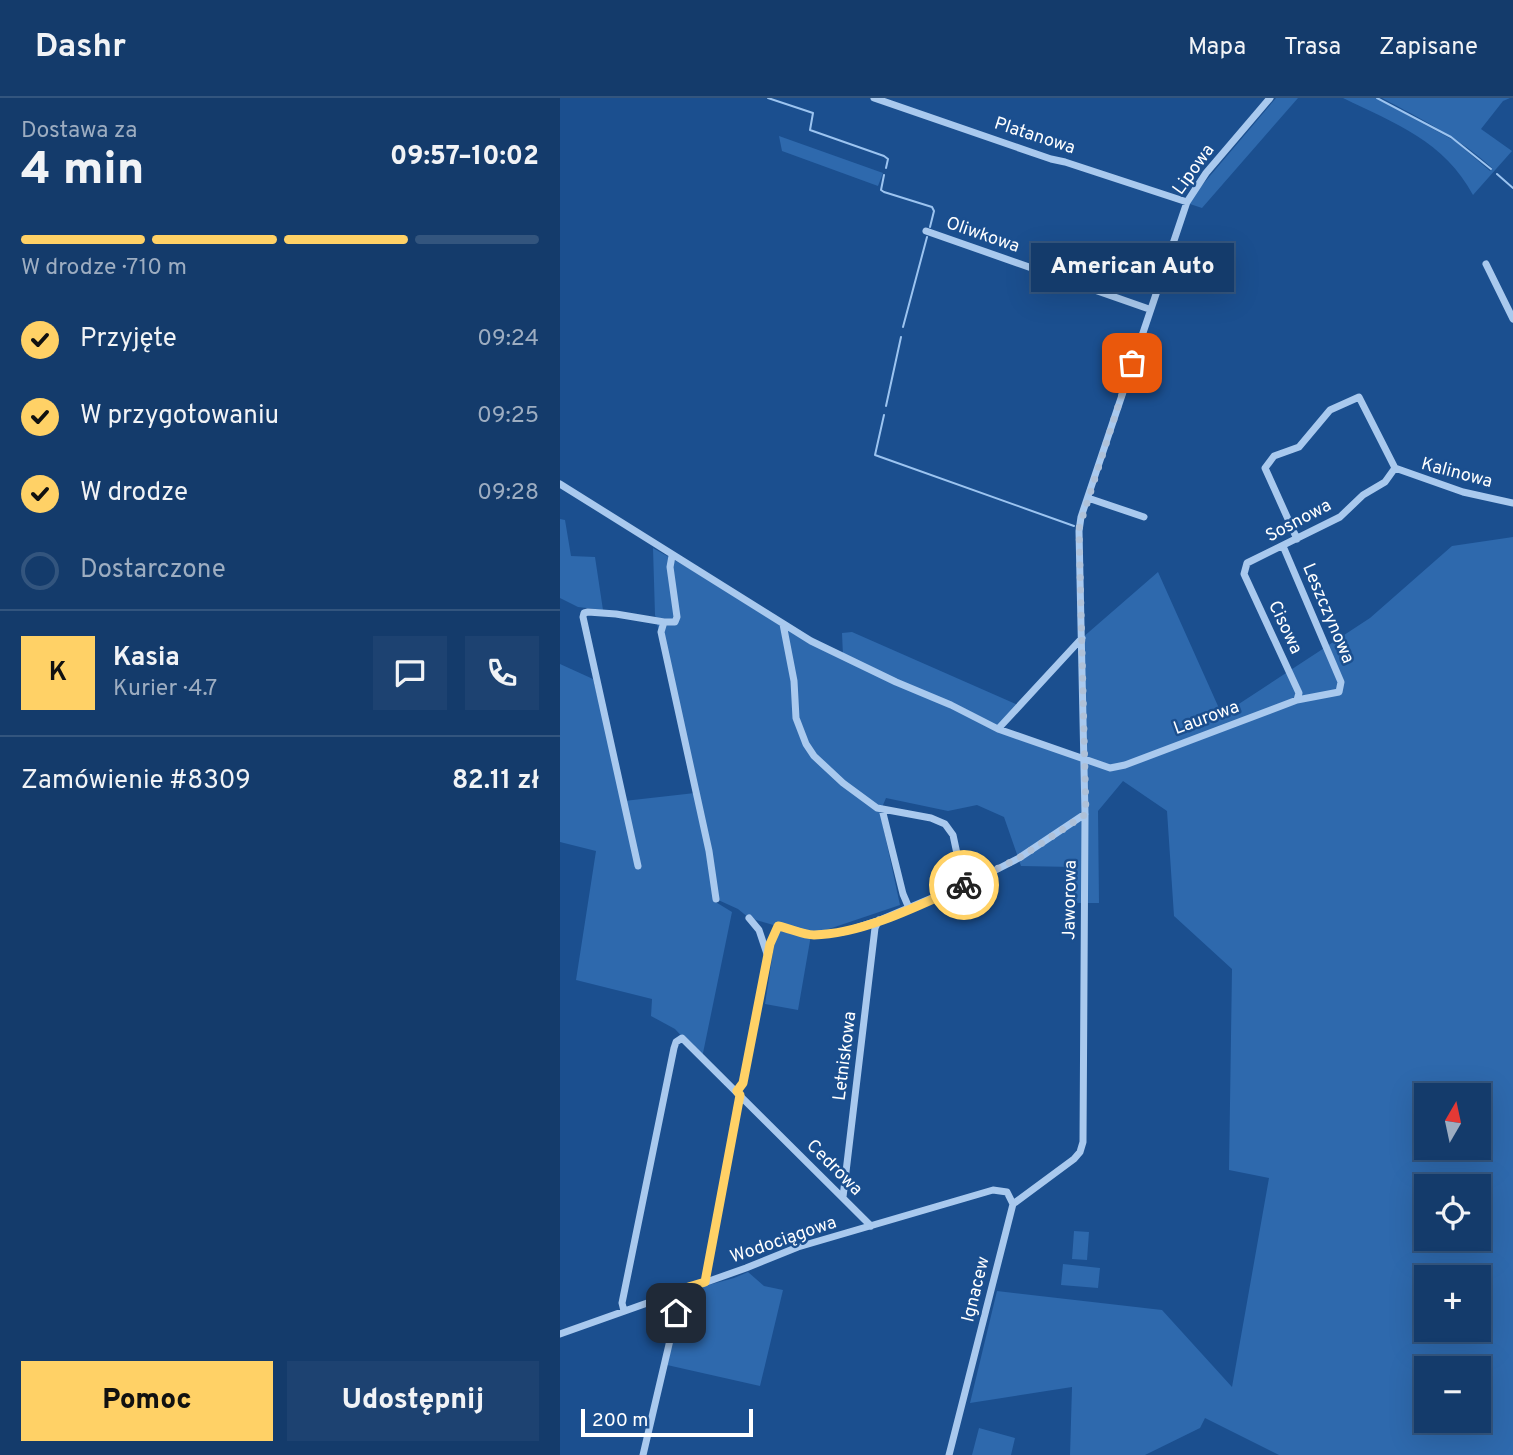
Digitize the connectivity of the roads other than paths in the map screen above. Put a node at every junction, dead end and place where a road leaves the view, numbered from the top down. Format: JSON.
{"nodes":[{"id":1,"x":874,"y":98,"type":"edge"},
{"id":2,"x":1270,"y":98,"type":"edge"},
{"id":3,"x":1186,"y":202,"type":"junction"},
{"id":4,"x":926,"y":231,"type":"dead end"},
{"id":5,"x":1486,"y":264,"type":"dead end"},
{"id":6,"x":1149,"y":309,"type":"junction"},
{"id":7,"x":1513,"y":319,"type":"edge"},
{"id":8,"x":1395,"y":468,"type":"junction"},
{"id":9,"x":560,"y":484,"type":"edge"},
{"id":10,"x":1087,"y":498,"type":"junction"},
{"id":11,"x":1513,"y":503,"type":"edge"},
{"id":12,"x":1144,"y":517,"type":"dead end"},
{"id":13,"x":1297,"y":539,"type":"junction"},
{"id":14,"x":1283,"y":546,"type":"junction"},
{"id":15,"x":672,"y":556,"type":"junction"},
{"id":16,"x":1244,"y":568,"type":"joint"},
{"id":17,"x":664,"y":622,"type":"junction"},
{"id":18,"x":783,"y":624,"type":"junction"},
{"id":19,"x":1082,"y":638,"type":"junction"},
{"id":20,"x":1339,"y":692,"type":"joint"},
{"id":21,"x":1297,"y":700,"type":"junction"},
{"id":22,"x":998,"y":729,"type":"junction"},
{"id":23,"x":1085,"y":760,"type":"junction"},
{"id":24,"x":883,"y":809,"type":"junction"},
{"id":25,"x":1086,"y":814,"type":"junction"},
{"id":26,"x":638,"y":866,"type":"dead end"},
{"id":27,"x":968,"y":883,"type":"junction"},
{"id":28,"x":716,"y":899,"type":"dead end"},
{"id":29,"x":909,"y":908,"type":"junction"},
{"id":30,"x":749,"y":918,"type":"dead end"},
{"id":31,"x":880,"y":920,"type":"junction"},
{"id":32,"x":768,"y":958,"type":"junction"},
{"id":33,"x":738,"y":1093,"type":"junction"},
{"id":34,"x":843,"y":1197,"type":"junction"},
{"id":35,"x":1013,"y":1204,"type":"junction"},
{"id":36,"x":871,"y":1226,"type":"junction"},
{"id":37,"x":705,"y":1282,"type":"junction"},
{"id":38,"x":682,"y":1289,"type":"junction"},
{"id":39,"x":624,"y":1311,"type":"junction"},
{"id":40,"x":560,"y":1334,"type":"edge"},
{"id":41,"x":643,"y":1455,"type":"edge"},
{"id":42,"x":949,"y":1455,"type":"edge"}],
"edges":[{"from":1,"to":3,"type":"street","name":"Platanowa"},
{"from":2,"to":3,"type":"street","name":"Lipowa"},
{"from":3,"to":6,"type":"street","name":"Lipowa"},
{"from":4,"to":6,"type":"street","name":"Oliwkowa"},
{"from":5,"to":7,"type":"street"},
{"from":6,"to":10,"type":"street","name":"Lipowa"},
{"from":8,"to":11,"type":"street","name":"Kalinowa"},
{"from":8,"to":13,"type":"street","name":"Sosnowa"},
{"from":8,"to":13,"type":"street"},
{"from":9,"to":15,"type":"street","name":"Laurowa"},
{"from":10,"to":12,"type":"street"},
{"from":10,"to":19,"type":"street","name":"Lipowa"},
{"from":13,"to":14,"type":"street","name":"Sosnowa"},
{"from":14,"to":16,"type":"street","name":"Sosnowa"},
{"from":14,"to":20,"type":"street","name":"Leszczynowa"},
{"from":15,"to":17,"type":"street"},
{"from":15,"to":18,"type":"street","name":"Laurowa"},
{"from":16,"to":21,"type":"street","name":"Cisowa"},
{"from":17,"to":26,"type":"street"},
{"from":17,"to":28,"type":"street"},
{"from":18,"to":22,"type":"street","name":"Laurowa"},
{"from":18,"to":24,"type":"street"},
{"from":19,"to":22,"type":"street"},
{"from":19,"to":23,"type":"street","name":"Jaworowa"},
{"from":20,"to":21,"type":"street","name":"Laurowa"},
{"from":21,"to":23,"type":"street","name":"Laurowa"},
{"from":22,"to":23,"type":"street","name":"Laurowa"},
{"from":23,"to":25,"type":"street","name":"Jaworowa"},
{"from":24,"to":27,"type":"street"},
{"from":24,"to":29,"type":"street"},
{"from":25,"to":27,"type":"street"},
{"from":25,"to":35,"type":"street","name":"Jaworowa"},
{"from":27,"to":29,"type":"street"},
{"from":29,"to":31,"type":"street"},
{"from":30,"to":32,"type":"street"},
{"from":31,"to":32,"type":"street"},
{"from":31,"to":34,"type":"street","name":"Letniskowa"},
{"from":32,"to":33,"type":"street"},
{"from":33,"to":34,"type":"street","name":"Cedrowa"},
{"from":33,"to":37,"type":"street"},
{"from":33,"to":39,"type":"street","name":"Cedrowa"},
{"from":34,"to":36,"type":"street","name":"Cedrowa"},
{"from":35,"to":36,"type":"street","name":"Wodociągowa"},
{"from":35,"to":42,"type":"street","name":"Ignacew"},
{"from":36,"to":37,"type":"street","name":"Wodociągowa"},
{"from":37,"to":38,"type":"street","name":"Wodociągowa"},
{"from":38,"to":39,"type":"street","name":"Wodociągowa"},
{"from":38,"to":41,"type":"street"},
{"from":39,"to":40,"type":"street","name":"Wodociągowa"}]}
